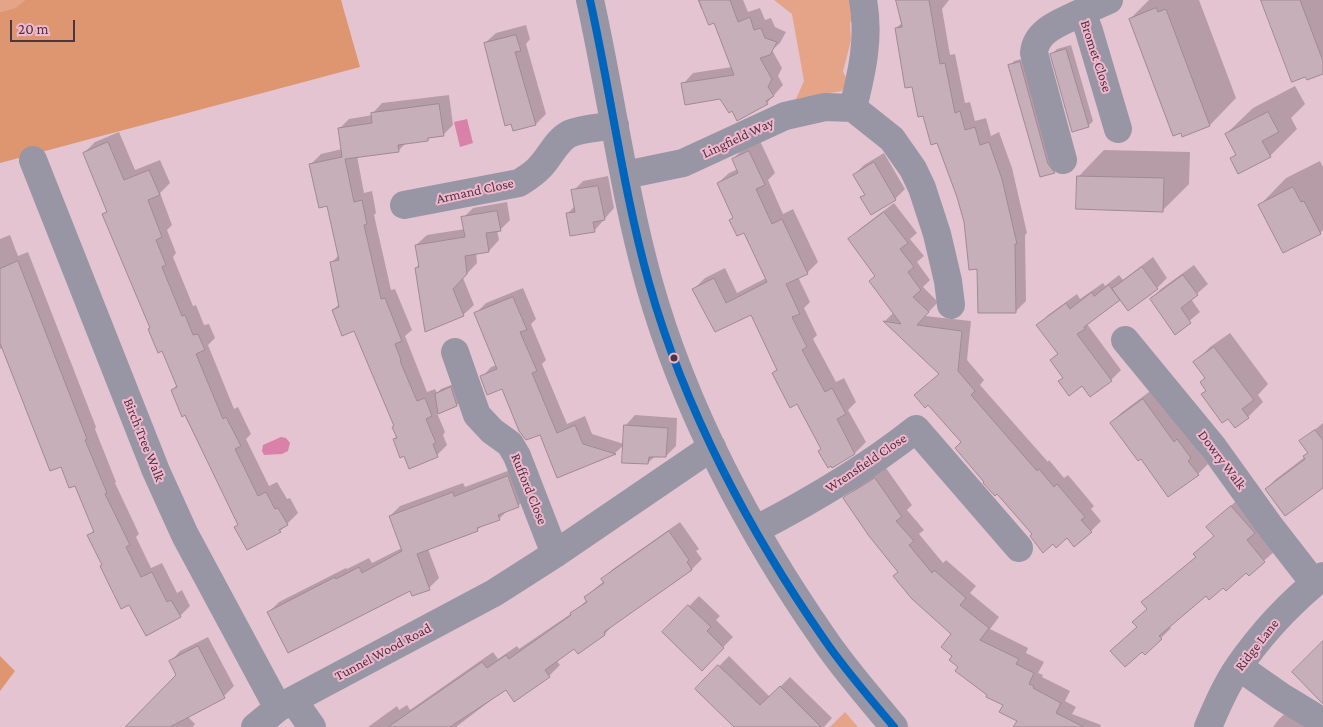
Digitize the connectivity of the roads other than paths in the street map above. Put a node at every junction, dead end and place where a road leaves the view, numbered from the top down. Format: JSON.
{"nodes":[{"id":1,"x":590,"y":0,"type":"edge"},
{"id":2,"x":1109,"y":0,"type":"edge"},
{"id":3,"x":864,"y":9,"type":"edge"},
{"id":4,"x":1082,"y":12,"type":"junction"},
{"id":5,"x":853,"y":108,"type":"junction"},
{"id":6,"x":615,"y":126,"type":"junction"},
{"id":7,"x":1118,"y":129,"type":"dead end"},
{"id":8,"x":33,"y":160,"type":"dead end"},
{"id":9,"x":1063,"y":160,"type":"dead end"},
{"id":10,"x":625,"y":174,"type":"junction"},
{"id":11,"x":404,"y":206,"type":"dead end"},
{"id":12,"x":951,"y":305,"type":"dead end"},
{"id":13,"x":1126,"y":340,"type":"dead end"},
{"id":14,"x":455,"y":352,"type":"dead end"},
{"id":15,"x":712,"y":447,"type":"junction"},
{"id":16,"x":755,"y":530,"type":"junction"},
{"id":17,"x":1019,"y":548,"type":"dead end"},
{"id":18,"x":555,"y":554,"type":"junction"},
{"id":19,"x":1319,"y":580,"type":"edge"},
{"id":20,"x":1239,"y":667,"type":"junction"},
{"id":21,"x":286,"y":704,"type":"junction"},
{"id":22,"x":1323,"y":722,"type":"edge"},
{"id":23,"x":255,"y":727,"type":"edge"},
{"id":24,"x":312,"y":727,"type":"edge"},
{"id":25,"x":894,"y":727,"type":"edge"},
{"id":26,"x":1208,"y":727,"type":"edge"}],
"edges":[{"from":1,"to":6,"type":"street"},
{"from":2,"to":4,"type":"street","name":"Bromet Close"},
{"from":3,"to":5,"type":"street"},
{"from":4,"to":7,"type":"street","name":"Bromet Close"},
{"from":4,"to":9,"type":"street"},
{"from":5,"to":10,"type":"street","name":"Lingfield Way"},
{"from":5,"to":12,"type":"street"},
{"from":6,"to":10,"type":"street"},
{"from":6,"to":11,"type":"street","name":"Armand Close"},
{"from":8,"to":21,"type":"street","name":"Birch Tree Walk"},
{"from":10,"to":15,"type":"street"},
{"from":13,"to":19,"type":"street","name":"Dowry Walk"},
{"from":14,"to":18,"type":"street","name":"Rufford Close"},
{"from":15,"to":16,"type":"street"},
{"from":15,"to":18,"type":"street","name":"Tunnel Wood Road"},
{"from":16,"to":17,"type":"street","name":"Wrensfield Close"},
{"from":16,"to":25,"type":"street"},
{"from":18,"to":21,"type":"street","name":"Tunnel Wood Road"},
{"from":19,"to":20,"type":"street","name":"Ridge Lane"},
{"from":20,"to":22,"type":"street"},
{"from":20,"to":26,"type":"street","name":"Ridge Lane"},
{"from":21,"to":23,"type":"street","name":"Tunnel Wood Road"},
{"from":21,"to":24,"type":"street","name":"Birch Tree Walk"}]}
